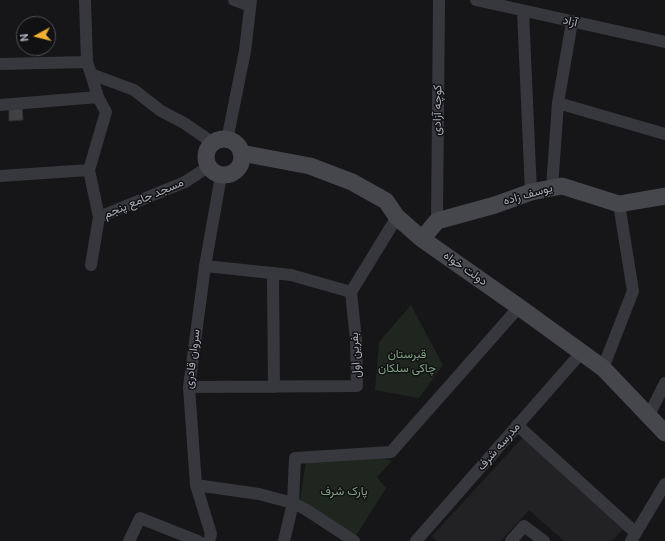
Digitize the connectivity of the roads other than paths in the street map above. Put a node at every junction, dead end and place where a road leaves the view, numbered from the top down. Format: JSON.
{"nodes":[{"id":1,"x":85,"y":0,"type":"edge"},
{"id":2,"x":234,"y":0,"type":"edge"},
{"id":3,"x":440,"y":0,"type":"edge"},
{"id":4,"x":476,"y":0,"type":"edge"},
{"id":5,"x":251,"y":3,"type":"edge"},
{"id":6,"x":523,"y":11,"type":"junction"},
{"id":7,"x":572,"y":22,"type":"junction"},
{"id":8,"x":665,"y":42,"type":"edge"},
{"id":9,"x":87,"y":62,"type":"junction"},
{"id":10,"x":0,"y":64,"type":"edge"},
{"id":11,"x":91,"y":74,"type":"junction"},
{"id":12,"x":98,"y":97,"type":"junction"},
{"id":13,"x":558,"y":103,"type":"junction"},
{"id":14,"x":0,"y":105,"type":"edge"},
{"id":15,"x":665,"y":134,"type":"edge"},
{"id":16,"x":220,"y":141,"type":"junction"},
{"id":17,"x":241,"y":153,"type":"junction"},
{"id":18,"x":89,"y":170,"type":"junction"},
{"id":19,"x":214,"y":171,"type":"junction"},
{"id":20,"x":0,"y":176,"type":"edge"},
{"id":21,"x":552,"y":188,"type":"junction"},
{"id":22,"x":531,"y":192,"type":"junction"},
{"id":23,"x":665,"y":195,"type":"edge"},
{"id":24,"x":619,"y":204,"type":"junction"},
{"id":25,"x":100,"y":217,"type":"junction"},
{"id":26,"x":397,"y":217,"type":"junction"},
{"id":27,"x":437,"y":221,"type":"junction"},
{"id":28,"x":422,"y":239,"type":"junction"},
{"id":29,"x":91,"y":265,"type":"dead end"},
{"id":30,"x":205,"y":266,"type":"junction"},
{"id":31,"x":272,"y":273,"type":"junction"},
{"id":32,"x":351,"y":292,"type":"junction"},
{"id":33,"x":519,"y":307,"type":"junction"},
{"id":34,"x":581,"y":353,"type":"junction"},
{"id":35,"x":603,"y":368,"type":"junction"},
{"id":36,"x":665,"y":383,"type":"edge"},
{"id":37,"x":189,"y":387,"type":"junction"},
{"id":38,"x":274,"y":387,"type":"junction"},
{"id":39,"x":648,"y":415,"type":"junction"},
{"id":40,"x":517,"y":425,"type":"junction"},
{"id":41,"x":665,"y":433,"type":"edge"},
{"id":42,"x":665,"y":484,"type":"edge"},
{"id":43,"x":196,"y":485,"type":"junction"},
{"id":44,"x":293,"y":503,"type":"junction"},
{"id":45,"x":634,"y":537,"type":"edge"},
{"id":46,"x":129,"y":541,"type":"edge"},
{"id":47,"x":198,"y":541,"type":"edge"},
{"id":48,"x":209,"y":541,"type":"edge"},
{"id":49,"x":284,"y":541,"type":"edge"},
{"id":50,"x":354,"y":541,"type":"edge"},
{"id":51,"x":416,"y":541,"type":"edge"},
{"id":52,"x":511,"y":541,"type":"edge"},
{"id":53,"x":544,"y":541,"type":"edge"}],
"edges":[{"from":1,"to":9,"type":"street"},
{"from":2,"to":5,"type":"street"},
{"from":3,"to":27,"type":"street","name":"کوچه آزادی"},
{"from":4,"to":6,"type":"street","name":"آزاد"},
{"from":5,"to":16,"type":"street"},
{"from":6,"to":7,"type":"street","name":"آزاد"},
{"from":6,"to":22,"type":"street"},
{"from":7,"to":8,"type":"street","name":"آزاد"},
{"from":7,"to":13,"type":"street"},
{"from":9,"to":10,"type":"street"},
{"from":9,"to":11,"type":"street"},
{"from":11,"to":12,"type":"street"},
{"from":11,"to":16,"type":"street"},
{"from":12,"to":14,"type":"street"},
{"from":12,"to":18,"type":"street"},
{"from":13,"to":15,"type":"street"},
{"from":13,"to":21,"type":"street"},
{"from":16,"to":17,"type":"street"},
{"from":16,"to":19,"type":"street"},
{"from":17,"to":19,"type":"street"},
{"from":17,"to":26,"type":"street","name":"دولت خواه"},
{"from":18,"to":20,"type":"street"},
{"from":18,"to":25,"type":"street"},
{"from":19,"to":25,"type":"street","name":"مسجد جامع پنجم"},
{"from":19,"to":30,"type":"street","name":"سروان قادری"},
{"from":21,"to":22,"type":"street","name":"یوسف زاده"},
{"from":21,"to":24,"type":"street","name":"یوسف زاده"},
{"from":22,"to":27,"type":"street","name":"یوسف زاده"},
{"from":23,"to":24,"type":"street","name":"یوسف زاده"},
{"from":24,"to":35,"type":"street"},
{"from":25,"to":29,"type":"street","name":"مسجد جامع پنجم"},
{"from":26,"to":28,"type":"street","name":"دولت خواه"},
{"from":26,"to":32,"type":"street"},
{"from":27,"to":28,"type":"street"},
{"from":28,"to":33,"type":"street","name":"دولت خواه"},
{"from":30,"to":31,"type":"street"},
{"from":30,"to":37,"type":"street","name":"سروان قادری"},
{"from":31,"to":32,"type":"street"},
{"from":31,"to":38,"type":"street"},
{"from":32,"to":38,"type":"street","name":"بفرین اول"},
{"from":33,"to":34,"type":"street","name":"دولت خواه"},
{"from":33,"to":44,"type":"street"},
{"from":34,"to":35,"type":"street","name":"دولت خواه"},
{"from":34,"to":40,"type":"street","name":"مدرسه شرف"},
{"from":35,"to":39,"type":"street","name":"دولت خواه"},
{"from":36,"to":39,"type":"street"},
{"from":37,"to":38,"type":"street","name":"بفرین اول"},
{"from":37,"to":43,"type":"street","name":"سروان قادری"},
{"from":39,"to":41,"type":"street","name":"دولت خواه"},
{"from":40,"to":45,"type":"street"},
{"from":40,"to":51,"type":"street","name":"مدرسه شرف"},
{"from":42,"to":45,"type":"street"},
{"from":43,"to":44,"type":"street"},
{"from":43,"to":48,"type":"street","name":"سروان قادری"},
{"from":44,"to":49,"type":"street"},
{"from":44,"to":50,"type":"street"},
{"from":46,"to":47,"type":"street"},
{"from":52,"to":53,"type":"street"}]}
